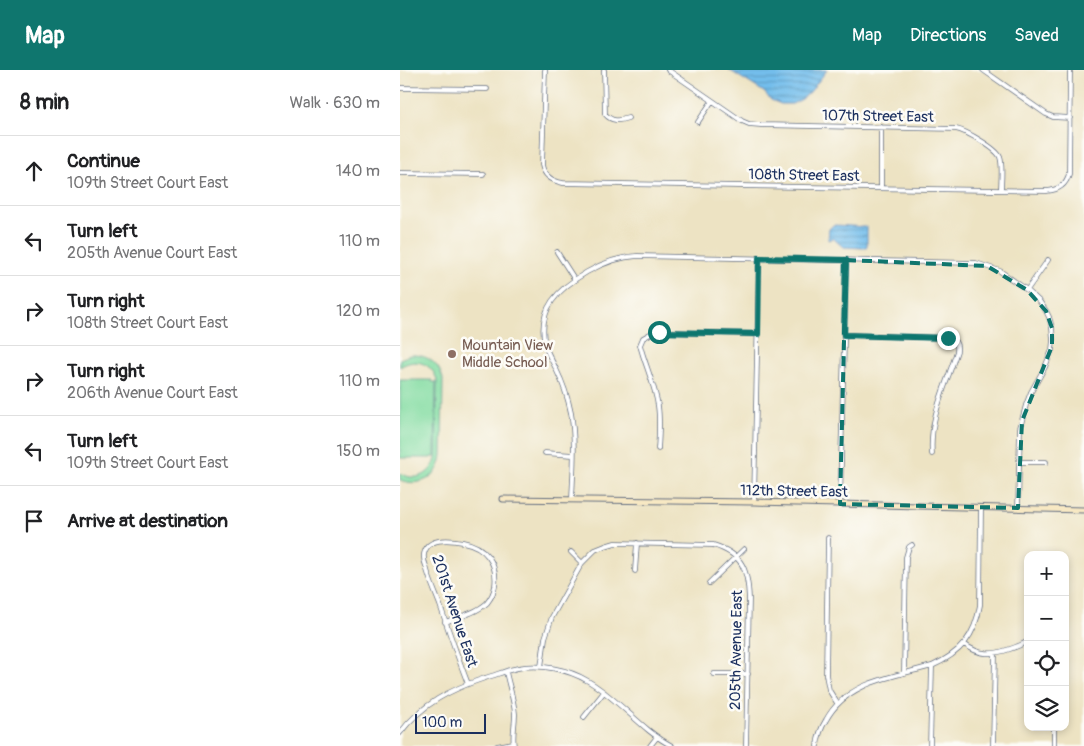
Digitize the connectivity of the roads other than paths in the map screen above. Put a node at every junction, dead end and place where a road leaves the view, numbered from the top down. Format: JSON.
{"nodes":[{"id":1,"x":545,"y":70,"type":"edge"},
{"id":2,"x":604,"y":70,"type":"edge"},
{"id":3,"x":668,"y":70,"type":"edge"},
{"id":4,"x":983,"y":70,"type":"edge"},
{"id":5,"x":1070,"y":70,"type":"edge"},
{"id":6,"x":400,"y":88,"type":"edge"},
{"id":7,"x":487,"y":89,"type":"dead end"},
{"id":8,"x":712,"y":101,"type":"junction"},
{"id":9,"x":628,"y":118,"type":"dead end"},
{"id":10,"x":1070,"y":118,"type":"junction"},
{"id":11,"x":698,"y":122,"type":"dead end"},
{"id":12,"x":881,"y":127,"type":"junction"},
{"id":13,"x":400,"y":173,"type":"edge"},
{"id":14,"x":483,"y":174,"type":"dead end"},
{"id":15,"x":881,"y":188,"type":"junction"},
{"id":16,"x":1001,"y":190,"type":"junction"},
{"id":17,"x":557,"y":252,"type":"dead end"},
{"id":18,"x":759,"y":258,"type":"junction"},
{"id":19,"x":846,"y":260,"type":"junction"},
{"id":20,"x":1048,"y":260,"type":"dead end"},
{"id":21,"x":575,"y":280,"type":"junction"},
{"id":22,"x":1028,"y":290,"type":"junction"},
{"id":23,"x":758,"y":334,"type":"junction"},
{"id":24,"x":844,"y":335,"type":"junction"},
{"id":25,"x":658,"y":449,"type":"dead end"},
{"id":26,"x":545,"y":453,"type":"dead end"},
{"id":27,"x":932,"y":454,"type":"dead end"},
{"id":28,"x":573,"y":455,"type":"junction"},
{"id":29,"x":1019,"y":462,"type":"junction"},
{"id":30,"x":1046,"y":462,"type":"dead end"},
{"id":31,"x":504,"y":499,"type":"dead end"},
{"id":32,"x":572,"y":500,"type":"junction"},
{"id":33,"x":754,"y":502,"type":"junction"},
{"id":34,"x":840,"y":504,"type":"junction"},
{"id":35,"x":981,"y":508,"type":"junction"},
{"id":36,"x":1018,"y":508,"type":"junction"},
{"id":37,"x":1084,"y":510,"type":"edge"},
{"id":38,"x":828,"y":538,"type":"dead end"},
{"id":39,"x":637,"y":543,"type":"junction"},
{"id":40,"x":912,"y":545,"type":"dead end"},
{"id":41,"x":744,"y":550,"type":"dead end"},
{"id":42,"x":571,"y":552,"type":"dead end"},
{"id":43,"x":736,"y":557,"type":"junction"},
{"id":44,"x":582,"y":563,"type":"junction"},
{"id":45,"x":635,"y":571,"type":"dead end"},
{"id":46,"x":709,"y":583,"type":"dead end"},
{"id":47,"x":445,"y":622,"type":"junction"},
{"id":48,"x":1024,"y":643,"type":"edge"},
{"id":49,"x":964,"y":644,"type":"junction"},
{"id":50,"x":995,"y":654,"type":"junction"},
{"id":51,"x":932,"y":666,"type":"junction"},
{"id":52,"x":541,"y":667,"type":"junction"},
{"id":53,"x":506,"y":672,"type":"junction"},
{"id":54,"x":714,"y":674,"type":"dead end"},
{"id":55,"x":748,"y":674,"type":"junction"},
{"id":56,"x":904,"y":674,"type":"junction"},
{"id":57,"x":468,"y":684,"type":"junction"},
{"id":58,"x":604,"y":692,"type":"junction"},
{"id":59,"x":837,"y":704,"type":"junction"},
{"id":60,"x":584,"y":717,"type":"dead end"},
{"id":61,"x":401,"y":730,"type":"edge"},
{"id":62,"x":1054,"y":731,"type":"edge"},
{"id":63,"x":657,"y":736,"type":"junction"},
{"id":64,"x":514,"y":744,"type":"edge"},
{"id":65,"x":498,"y":746,"type":"edge"},
{"id":66,"x":650,"y":746,"type":"edge"},
{"id":67,"x":672,"y":746,"type":"edge"},
{"id":68,"x":746,"y":746,"type":"edge"},
{"id":69,"x":817,"y":746,"type":"edge"},
{"id":70,"x":930,"y":746,"type":"edge"},
{"id":71,"x":993,"y":746,"type":"edge"},
{"id":72,"x":1054,"y":746,"type":"edge"}],
"edges":[{"from":1,"to":15,"type":"street","name":"108th Street East"},
{"from":2,"to":9,"type":"street"},
{"from":3,"to":8,"type":"street"},
{"from":4,"to":10,"type":"street"},
{"from":5,"to":10,"type":"street"},
{"from":6,"to":7,"type":"street"},
{"from":8,"to":11,"type":"street"},
{"from":8,"to":12,"type":"street","name":"107th Street East"},
{"from":10,"to":16,"type":"street","name":"108th Street East"},
{"from":12,"to":15,"type":"street"},
{"from":12,"to":16,"type":"street","name":"107th Street East"},
{"from":13,"to":14,"type":"street"},
{"from":15,"to":16,"type":"street","name":"108th Street East"},
{"from":17,"to":21,"type":"street"},
{"from":18,"to":19,"type":"street"},
{"from":18,"to":21,"type":"street"},
{"from":18,"to":23,"type":"street"},
{"from":19,"to":22,"type":"street"},
{"from":19,"to":24,"type":"street"},
{"from":20,"to":22,"type":"street"},
{"from":21,"to":28,"type":"street"},
{"from":22,"to":29,"type":"street"},
{"from":23,"to":25,"type":"street"},
{"from":23,"to":33,"type":"street"},
{"from":24,"to":27,"type":"street"},
{"from":24,"to":34,"type":"street"},
{"from":26,"to":28,"type":"street"},
{"from":28,"to":32,"type":"street"},
{"from":29,"to":30,"type":"street"},
{"from":29,"to":36,"type":"street"},
{"from":31,"to":32,"type":"street","name":"112th Street East"},
{"from":32,"to":33,"type":"street","name":"112th Street East"},
{"from":33,"to":34,"type":"street","name":"112th Street East"},
{"from":34,"to":35,"type":"street","name":"112th Street East"},
{"from":35,"to":36,"type":"street","name":"112th Street East"},
{"from":35,"to":49,"type":"street"},
{"from":36,"to":37,"type":"street","name":"112th Street East"},
{"from":38,"to":59,"type":"street"},
{"from":39,"to":43,"type":"street"},
{"from":39,"to":44,"type":"street"},
{"from":39,"to":45,"type":"street"},
{"from":40,"to":56,"type":"street"},
{"from":41,"to":43,"type":"street"},
{"from":42,"to":44,"type":"street"},
{"from":43,"to":46,"type":"street"},
{"from":43,"to":55,"type":"street","name":"205th Avenue East"},
{"from":44,"to":52,"type":"street"},
{"from":47,"to":47,"type":"street","name":"201st Avenue East"},
{"from":47,"to":57,"type":"street","name":"201st Avenue East"},
{"from":48,"to":50,"type":"street"},
{"from":49,"to":50,"type":"street"},
{"from":49,"to":51,"type":"street"},
{"from":50,"to":71,"type":"street"},
{"from":51,"to":56,"type":"street"},
{"from":51,"to":70,"type":"street"},
{"from":52,"to":53,"type":"street"},
{"from":52,"to":58,"type":"street"},
{"from":53,"to":57,"type":"street"},
{"from":53,"to":64,"type":"street"},
{"from":54,"to":55,"type":"street"},
{"from":55,"to":68,"type":"street","name":"205th Avenue East"},
{"from":56,"to":59,"type":"street"},
{"from":57,"to":61,"type":"street"},
{"from":58,"to":60,"type":"street"},
{"from":58,"to":63,"type":"street"},
{"from":59,"to":69,"type":"street"},
{"from":62,"to":72,"type":"street"},
{"from":63,"to":66,"type":"street"},
{"from":63,"to":67,"type":"street"},
{"from":64,"to":65,"type":"street"}]}
